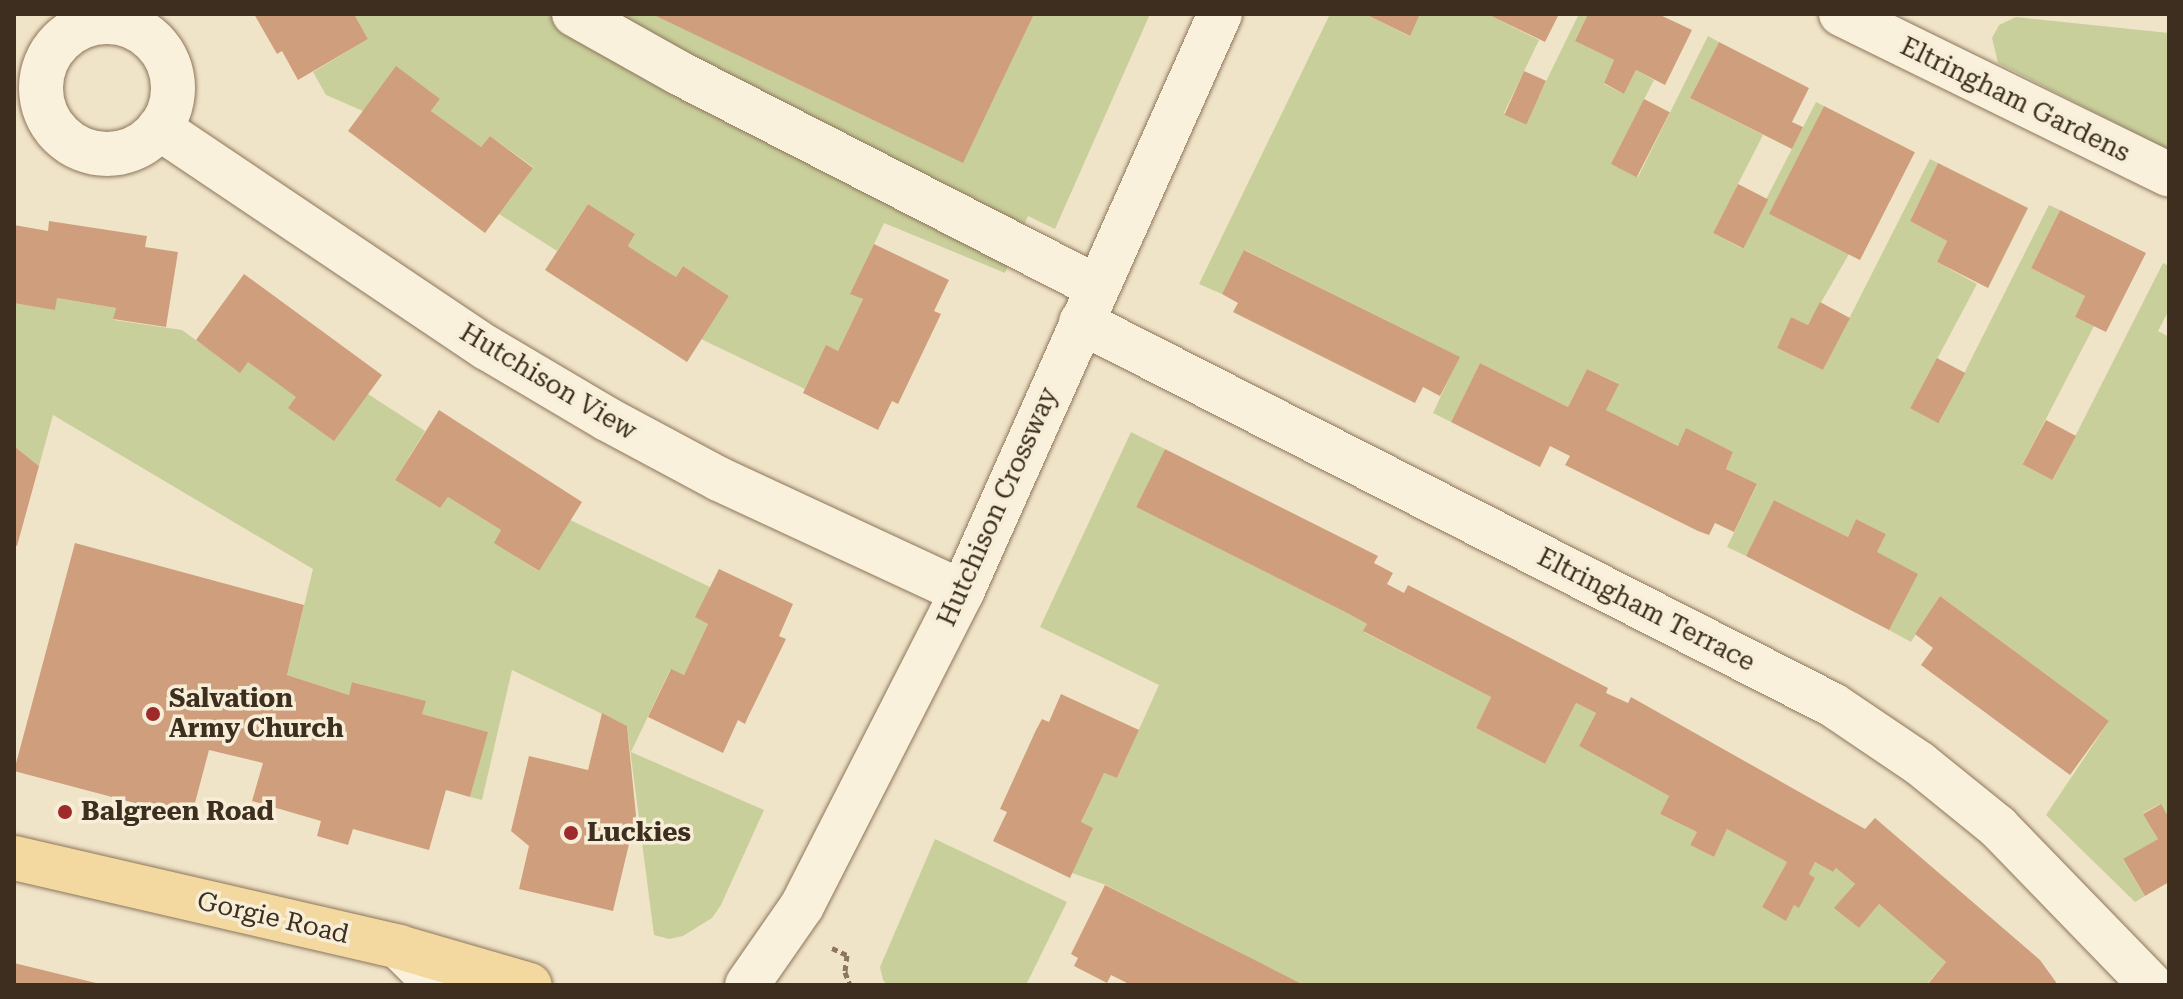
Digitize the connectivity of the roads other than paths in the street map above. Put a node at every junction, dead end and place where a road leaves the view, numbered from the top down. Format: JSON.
{"nodes":[{"id":1,"x":574,"y":14,"type":"edge"},
{"id":2,"x":1220,"y":14,"type":"edge"},
{"id":3,"x":1862,"y":17,"type":"edge"},
{"id":4,"x":159,"y":128,"type":"dead end"},
{"id":5,"x":2169,"y":175,"type":"edge"},
{"id":6,"x":1089,"y":304,"type":"junction"},
{"id":7,"x":962,"y":592,"type":"junction"},
{"id":8,"x":14,"y":858,"type":"edge"},
{"id":9,"x":399,"y":947,"type":"junction"},
{"id":10,"x":437,"y":985,"type":"edge"},
{"id":11,"x":530,"y":985,"type":"edge"},
{"id":12,"x":747,"y":985,"type":"edge"},
{"id":13,"x":2151,"y":985,"type":"edge"}],
"edges":[{"from":1,"to":6,"type":"street","name":"Eltringham Terrace"},
{"from":2,"to":6,"type":"street","name":"Hutchison Crossway"},
{"from":3,"to":5,"type":"street","name":"Eltringham Gardens"},
{"from":4,"to":7,"type":"street","name":"Hutchison View"},
{"from":6,"to":7,"type":"street","name":"Hutchison Crossway"},
{"from":6,"to":13,"type":"street","name":"Eltringham Terrace"},
{"from":7,"to":12,"type":"street","name":"Hutchison Crossway"},
{"from":8,"to":9,"type":"main road","name":"Gorgie Road"},
{"from":9,"to":10,"type":"street"},
{"from":9,"to":11,"type":"main road","name":"Gorgie Road"}]}
